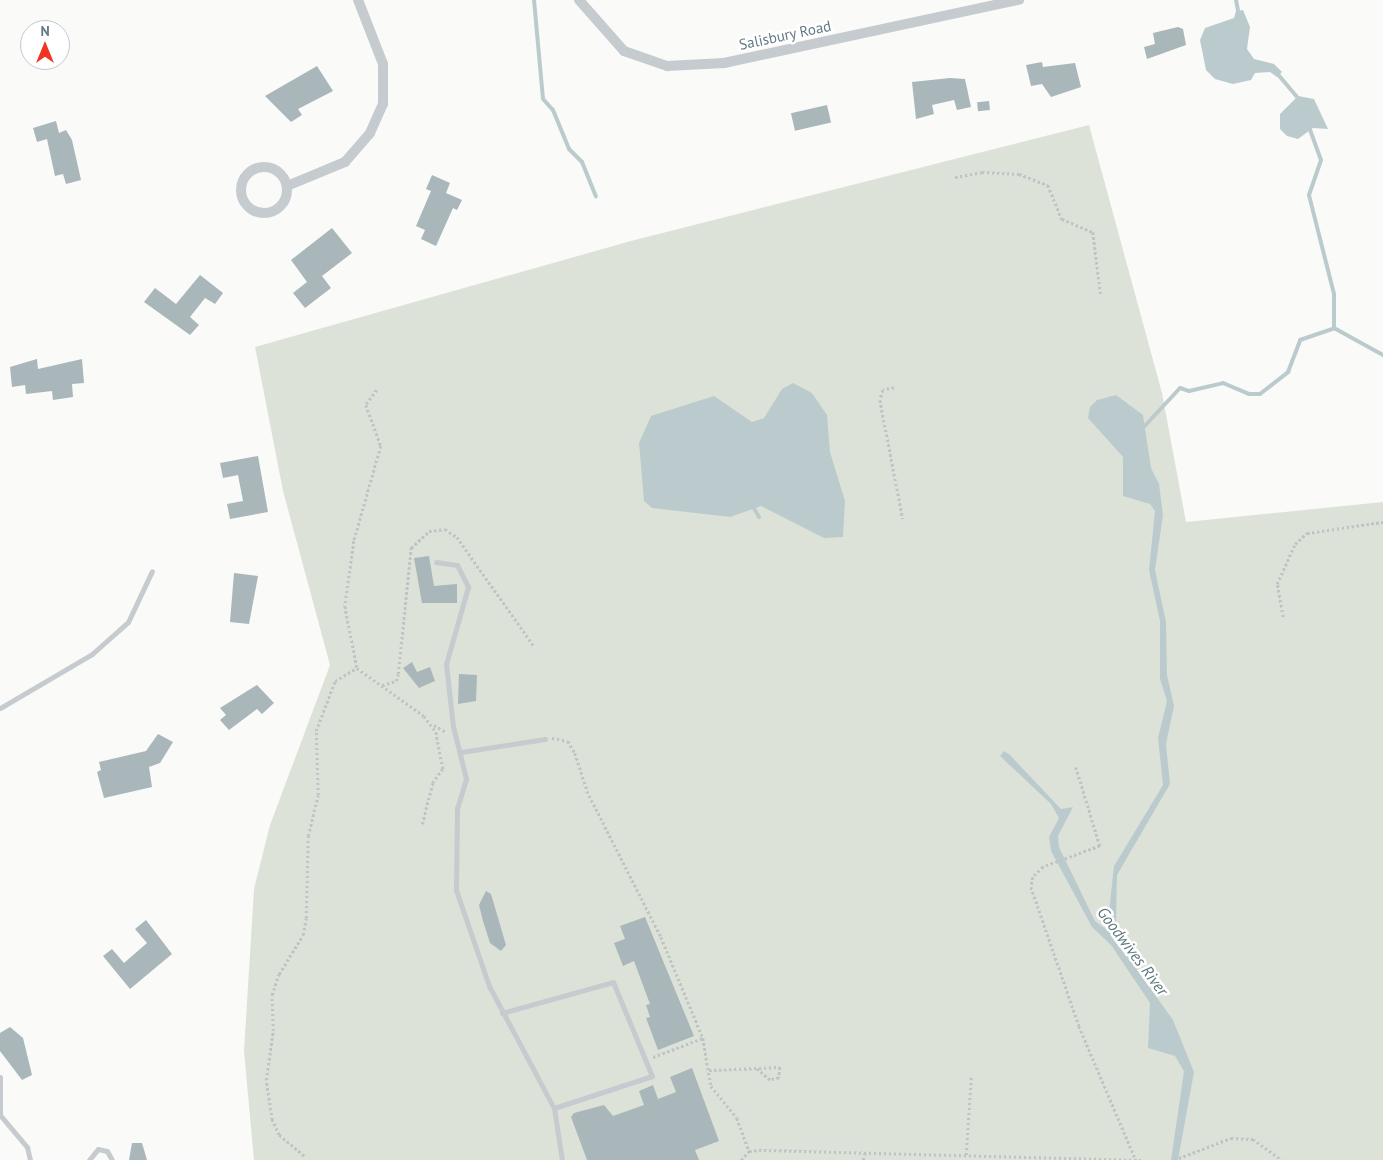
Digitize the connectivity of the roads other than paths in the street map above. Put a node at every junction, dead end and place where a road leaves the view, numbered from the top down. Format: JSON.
{"nodes":[{"id":1,"x":358,"y":0,"type":"edge"},
{"id":2,"x":579,"y":0,"type":"edge"},
{"id":3,"x":1019,"y":0,"type":"edge"},
{"id":4,"x":287,"y":186,"type":"junction"},
{"id":5,"x":436,"y":562,"type":"dead end"},
{"id":6,"x":152,"y":571,"type":"dead end"},
{"id":7,"x":0,"y":708,"type":"edge"},
{"id":8,"x":545,"y":740,"type":"road end"},
{"id":9,"x":461,"y":752,"type":"junction"},
{"id":10,"x":502,"y":1013,"type":"junction"},
{"id":11,"x":0,"y":1077,"type":"edge"},
{"id":12,"x":554,"y":1108,"type":"junction"},
{"id":13,"x":0,"y":1115,"type":"edge"},
{"id":14,"x":30,"y":1160,"type":"edge"},
{"id":15,"x":89,"y":1160,"type":"edge"},
{"id":16,"x":112,"y":1160,"type":"edge"},
{"id":17,"x":562,"y":1160,"type":"edge"}],
"edges":[{"from":1,"to":4,"type":"street"},
{"from":2,"to":3,"type":"street","name":"Salisbury Road"},
{"from":4,"to":4,"type":"street"},
{"from":5,"to":9,"type":"lane"},
{"from":6,"to":7,"type":"lane"},
{"from":8,"to":9,"type":"lane"},
{"from":9,"to":10,"type":"lane"},
{"from":10,"to":12,"type":"lane"},
{"from":10,"to":12,"type":"lane"},
{"from":11,"to":13,"type":"lane"},
{"from":12,"to":17,"type":"lane"},
{"from":13,"to":14,"type":"lane"},
{"from":15,"to":16,"type":"lane"}]}
